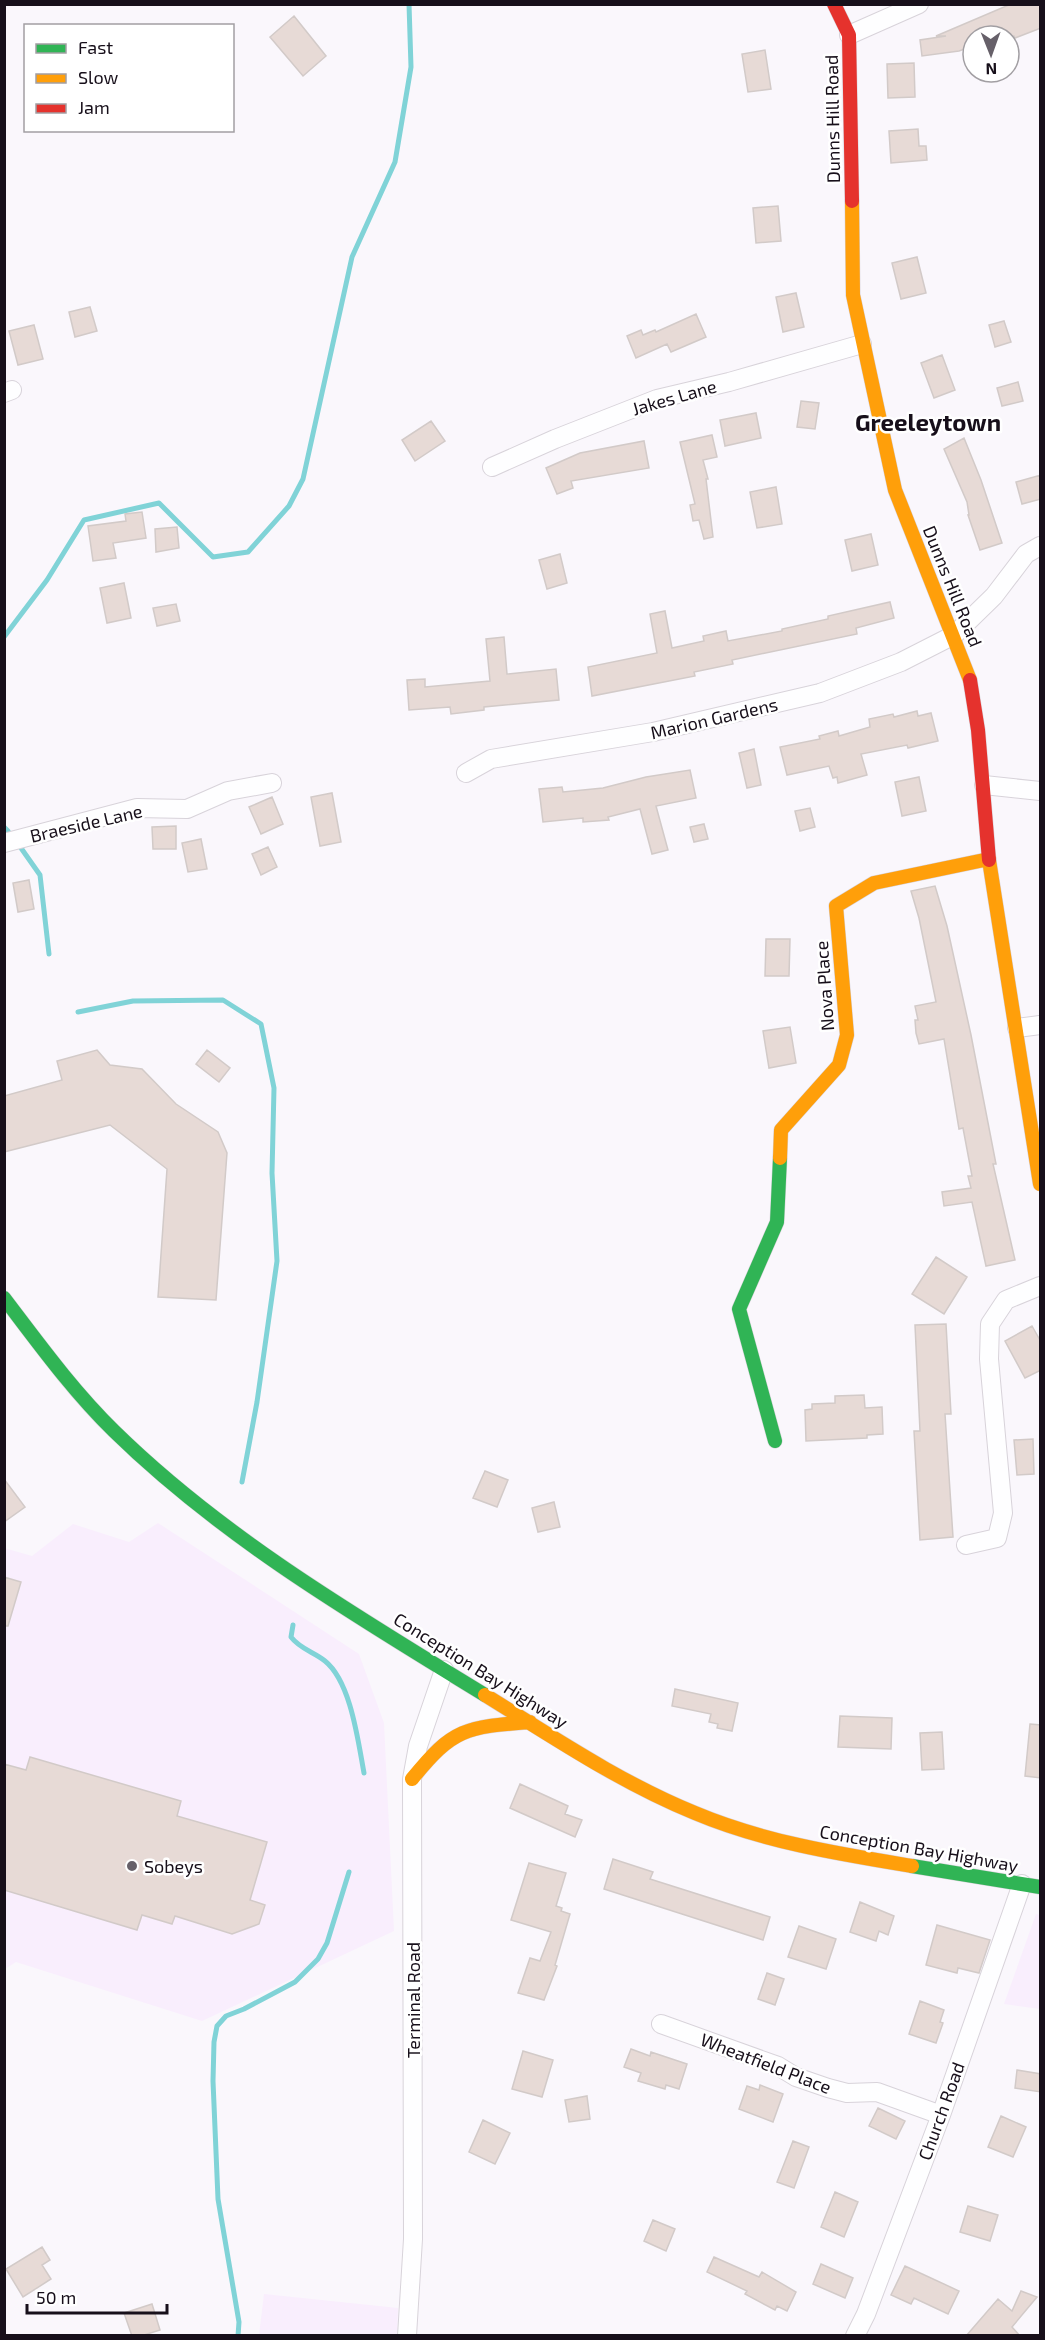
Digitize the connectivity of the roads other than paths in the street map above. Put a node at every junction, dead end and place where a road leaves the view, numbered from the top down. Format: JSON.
{"nodes":[{"id":1,"x":834,"y":4,"type":"edge"},
{"id":2,"x":919,"y":4,"type":"edge"},
{"id":3,"x":849,"y":35,"type":"junction"},
{"id":4,"x":862,"y":344,"type":"junction"},
{"id":5,"x":492,"y":467,"type":"dead end"},
{"id":6,"x":1041,"y":546,"type":"edge"},
{"id":7,"x":954,"y":635,"type":"junction"},
{"id":8,"x":466,"y":773,"type":"dead end"},
{"id":9,"x":272,"y":783,"type":"dead end"},
{"id":10,"x":984,"y":785,"type":"junction"},
{"id":11,"x":1041,"y":791,"type":"edge"},
{"id":12,"x":4,"y":843,"type":"edge"},
{"id":13,"x":989,"y":859,"type":"junction"},
{"id":14,"x":1041,"y":1025,"type":"edge"},
{"id":15,"x":1017,"y":1028,"type":"junction"},
{"id":16,"x":1041,"y":1184,"type":"edge"},
{"id":17,"x":1041,"y":1286,"type":"edge"},
{"id":18,"x":4,"y":1298,"type":"edge"},
{"id":19,"x":775,"y":1441,"type":"dead end"},
{"id":20,"x":966,"y":1545,"type":"dead end"},
{"id":21,"x":444,"y":1670,"type":"junction"},
{"id":22,"x":530,"y":1722,"type":"junction"},
{"id":23,"x":412,"y":1779,"type":"junction"},
{"id":24,"x":1022,"y":1884,"type":"junction"},
{"id":25,"x":1041,"y":1887,"type":"edge"},
{"id":26,"x":661,"y":2024,"type":"dead end"},
{"id":27,"x":940,"y":2115,"type":"junction"},
{"id":28,"x":407,"y":2336,"type":"edge"},
{"id":29,"x":855,"y":2336,"type":"edge"}],
"edges":[{"from":1,"to":3,"type":"street","name":"Dunns Hill Road"},
{"from":2,"to":3,"type":"street"},
{"from":3,"to":4,"type":"street","name":"Dunns Hill Road"},
{"from":4,"to":5,"type":"street","name":"Jakes Lane"},
{"from":4,"to":7,"type":"street","name":"Dunns Hill Road"},
{"from":6,"to":7,"type":"street","name":"Marion Gardens"},
{"from":7,"to":8,"type":"street","name":"Marion Gardens"},
{"from":7,"to":10,"type":"street","name":"Dunns Hill Road"},
{"from":9,"to":12,"type":"street","name":"Braeside Lane"},
{"from":10,"to":11,"type":"street"},
{"from":10,"to":13,"type":"street","name":"Dunns Hill Road"},
{"from":13,"to":15,"type":"street","name":"Dunns Hill Road"},
{"from":13,"to":19,"type":"street","name":"Nova Place"},
{"from":14,"to":15,"type":"street"},
{"from":15,"to":16,"type":"street","name":"Dunns Hill Road"},
{"from":17,"to":20,"type":"street"},
{"from":18,"to":21,"type":"street","name":"Conception Bay Highway"},
{"from":21,"to":22,"type":"street","name":"Conception Bay Highway"},
{"from":21,"to":23,"type":"street","name":"Terminal Road"},
{"from":22,"to":23,"type":"street"},
{"from":22,"to":24,"type":"street","name":"Conception Bay Highway"},
{"from":23,"to":28,"type":"street","name":"Terminal Road"},
{"from":24,"to":25,"type":"street","name":"Conception Bay Highway"},
{"from":24,"to":27,"type":"street","name":"Church Road"},
{"from":26,"to":27,"type":"street","name":"Wheatfield Place"},
{"from":27,"to":29,"type":"street","name":"Church Road"}]}
